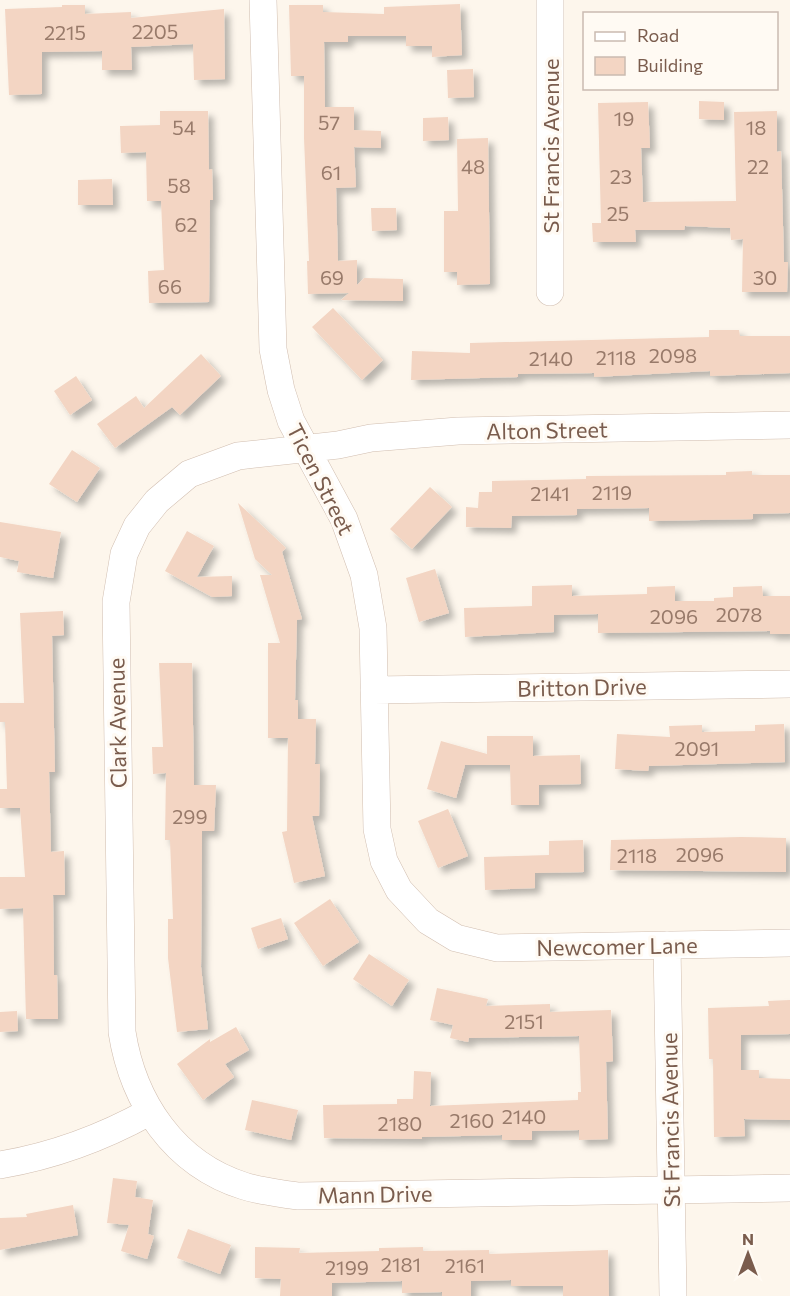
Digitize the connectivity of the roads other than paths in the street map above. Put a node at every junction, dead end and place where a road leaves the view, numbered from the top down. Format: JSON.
{"nodes":[{"id":1,"x":263,"y":0,"type":"edge"},
{"id":2,"x":550,"y":0,"type":"edge"},
{"id":3,"x":550,"y":292,"type":"dead end"},
{"id":4,"x":790,"y":425,"type":"edge"},
{"id":5,"x":304,"y":448,"type":"junction"},
{"id":6,"x":790,"y":684,"type":"edge"},
{"id":7,"x":374,"y":690,"type":"junction"},
{"id":8,"x":446,"y":933,"type":"joint"},
{"id":9,"x":790,"y":943,"type":"edge"},
{"id":10,"x":666,"y":945,"type":"junction"},
{"id":11,"x":149,"y":1112,"type":"junction"},
{"id":12,"x":0,"y":1165,"type":"edge"},
{"id":13,"x":790,"y":1188,"type":"edge"},
{"id":14,"x":671,"y":1190,"type":"junction"},
{"id":15,"x":673,"y":1296,"type":"edge"}],
"edges":[{"from":1,"to":5,"type":"street","name":"Ticen Street"},
{"from":2,"to":3,"type":"street","name":"St Francis Avenue"},
{"from":4,"to":5,"type":"street","name":"Alton Street"},
{"from":5,"to":7,"type":"street","name":"Ticen Street"},
{"from":5,"to":11,"type":"street","name":"Clark Avenue"},
{"from":6,"to":7,"type":"street","name":"Britton Drive"},
{"from":7,"to":8,"type":"street","name":"Ticen Street"},
{"from":8,"to":10,"type":"street","name":"Newcomer Lane"},
{"from":9,"to":10,"type":"street","name":"Newcomer Lane"},
{"from":10,"to":14,"type":"street","name":"St Francis Avenue"},
{"from":11,"to":12,"type":"street"},
{"from":11,"to":14,"type":"street","name":"Mann Drive"},
{"from":13,"to":14,"type":"street","name":"Mann Drive"},
{"from":14,"to":15,"type":"street","name":"St Francis Avenue"}]}
